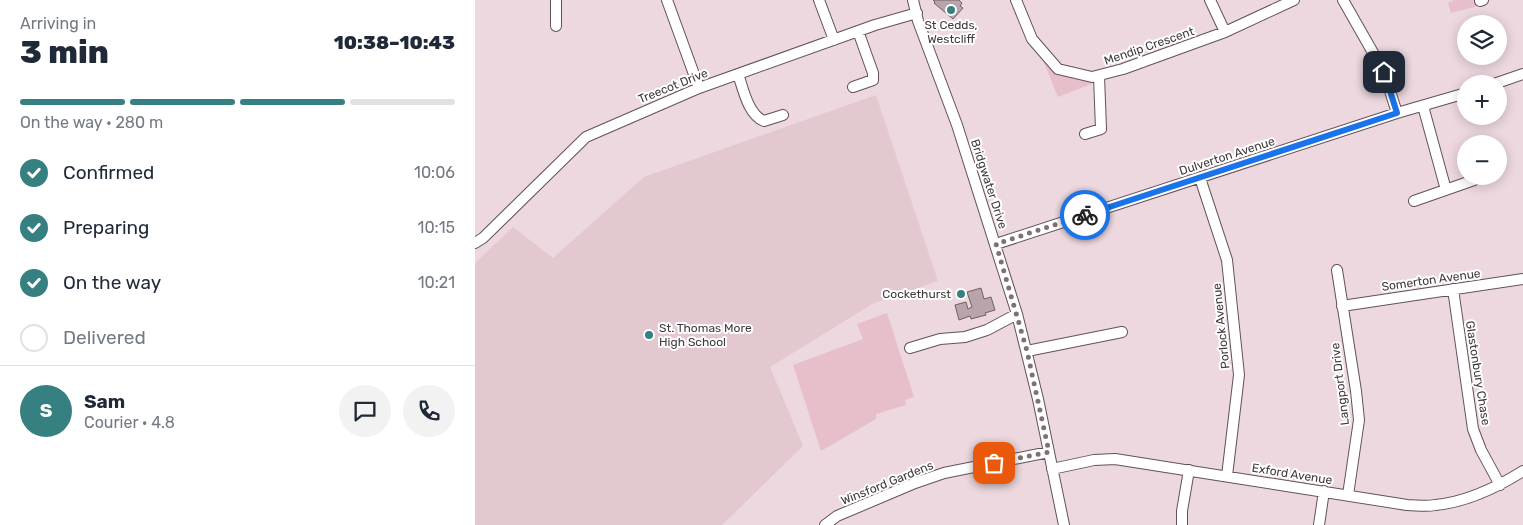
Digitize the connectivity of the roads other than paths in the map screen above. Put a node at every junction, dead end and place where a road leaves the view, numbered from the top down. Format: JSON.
{"nodes":[{"id":1,"x":556,"y":0,"type":"edge"},
{"id":2,"x":667,"y":0,"type":"edge"},
{"id":3,"x":819,"y":0,"type":"edge"},
{"id":4,"x":913,"y":0,"type":"edge"},
{"id":5,"x":1016,"y":0,"type":"edge"},
{"id":6,"x":1210,"y":0,"type":"edge"},
{"id":7,"x":1343,"y":0,"type":"edge"},
{"id":8,"x":1288,"y":1,"type":"edge"},
{"id":9,"x":917,"y":13,"type":"junction"},
{"id":10,"x":556,"y":26,"type":"dead end"},
{"id":11,"x":858,"y":31,"type":"junction"},
{"id":12,"x":1225,"y":32,"type":"junction"},
{"id":13,"x":833,"y":40,"type":"junction"},
{"id":14,"x":738,"y":74,"type":"junction"},
{"id":15,"x":1523,"y":74,"type":"edge"},
{"id":16,"x":1099,"y":76,"type":"junction"},
{"id":17,"x":1507,"y":80,"type":"edge"},
{"id":18,"x":853,"y":87,"type":"dead end"},
{"id":19,"x":699,"y":88,"type":"junction"},
{"id":20,"x":1457,"y":95,"type":"edge"},
{"id":21,"x":1423,"y":106,"type":"junction"},
{"id":22,"x":1397,"y":113,"type":"junction"},
{"id":23,"x":783,"y":115,"type":"dead end"},
{"id":24,"x":1085,"y":134,"type":"dead end"},
{"id":25,"x":1200,"y":178,"type":"junction"},
{"id":26,"x":1460,"y":185,"type":"edge"},
{"id":27,"x":1446,"y":190,"type":"junction"},
{"id":28,"x":1414,"y":200,"type":"dead end"},
{"id":29,"x":475,"y":243,"type":"edge"},
{"id":30,"x":996,"y":244,"type":"junction"},
{"id":31,"x":1337,"y":270,"type":"dead end"},
{"id":32,"x":1523,"y":279,"type":"edge"},
{"id":33,"x":1453,"y":289,"type":"junction"},
{"id":34,"x":1342,"y":306,"type":"junction"},
{"id":35,"x":1017,"y":314,"type":"junction"},
{"id":36,"x":1122,"y":332,"type":"dead end"},
{"id":37,"x":910,"y":348,"type":"dead end"},
{"id":38,"x":1027,"y":351,"type":"junction"},
{"id":39,"x":1049,"y":452,"type":"junction"},
{"id":40,"x":1053,"y":470,"type":"junction"},
{"id":41,"x":1189,"y":470,"type":"junction"},
{"id":42,"x":1523,"y":472,"type":"edge"},
{"id":43,"x":1227,"y":476,"type":"junction"},
{"id":44,"x":1500,"y":485,"type":"junction"},
{"id":45,"x":1323,"y":491,"type":"junction"},
{"id":46,"x":1347,"y":494,"type":"junction"},
{"id":47,"x":825,"y":525,"type":"edge"},
{"id":48,"x":1064,"y":525,"type":"edge"},
{"id":49,"x":1182,"y":525,"type":"edge"},
{"id":50,"x":1319,"y":525,"type":"edge"}],
"edges":[{"from":1,"to":10,"type":"street"},
{"from":2,"to":19,"type":"street"},
{"from":3,"to":13,"type":"street"},
{"from":4,"to":9,"type":"street","name":"Bridgwater Drive"},
{"from":5,"to":16,"type":"street","name":"Mendip Crescent"},
{"from":6,"to":12,"type":"street"},
{"from":7,"to":22,"type":"street"},
{"from":8,"to":12,"type":"street","name":"Mendip Crescent"},
{"from":9,"to":11,"type":"street","name":"Treecot Drive"},
{"from":9,"to":30,"type":"street","name":"Bridgwater Drive"},
{"from":11,"to":13,"type":"street","name":"Treecot Drive"},
{"from":11,"to":18,"type":"street"},
{"from":12,"to":16,"type":"street","name":"Mendip Crescent"},
{"from":13,"to":14,"type":"street","name":"Treecot Drive"},
{"from":14,"to":19,"type":"street","name":"Treecot Drive"},
{"from":14,"to":23,"type":"street"},
{"from":15,"to":17,"type":"street"},
{"from":16,"to":24,"type":"street"},
{"from":19,"to":29,"type":"street","name":"Treecot Drive"},
{"from":20,"to":21,"type":"street","name":"Dulverton Avenue"},
{"from":21,"to":22,"type":"street","name":"Dulverton Avenue"},
{"from":21,"to":27,"type":"street"},
{"from":22,"to":25,"type":"street","name":"Dulverton Avenue"},
{"from":25,"to":30,"type":"street","name":"Dulverton Avenue"},
{"from":25,"to":43,"type":"street","name":"Porlock Avenue"},
{"from":26,"to":27,"type":"street"},
{"from":27,"to":28,"type":"street"},
{"from":30,"to":35,"type":"street","name":"Bridgwater Drive"},
{"from":31,"to":34,"type":"street","name":"Langport Drive"},
{"from":32,"to":33,"type":"street","name":"Somerton Avenue"},
{"from":33,"to":34,"type":"street","name":"Somerton Avenue"},
{"from":33,"to":44,"type":"street","name":"Glastonbury Chase"},
{"from":34,"to":46,"type":"street","name":"Langport Drive"},
{"from":35,"to":37,"type":"street"},
{"from":35,"to":38,"type":"street","name":"Bridgwater Drive"},
{"from":36,"to":38,"type":"street"},
{"from":38,"to":39,"type":"street","name":"Bridgwater Drive"},
{"from":39,"to":40,"type":"street","name":"Bridgwater Drive"},
{"from":39,"to":47,"type":"street","name":"Winsford Gardens"},
{"from":40,"to":41,"type":"street","name":"Exford Avenue"},
{"from":40,"to":48,"type":"street","name":"Bridgwater Drive"},
{"from":41,"to":43,"type":"street","name":"Exford Avenue"},
{"from":41,"to":49,"type":"street"},
{"from":42,"to":44,"type":"street","name":"Exford Avenue"},
{"from":43,"to":45,"type":"street","name":"Exford Avenue"},
{"from":44,"to":46,"type":"street","name":"Exford Avenue"},
{"from":45,"to":46,"type":"street","name":"Exford Avenue"},
{"from":45,"to":50,"type":"street"}]}
